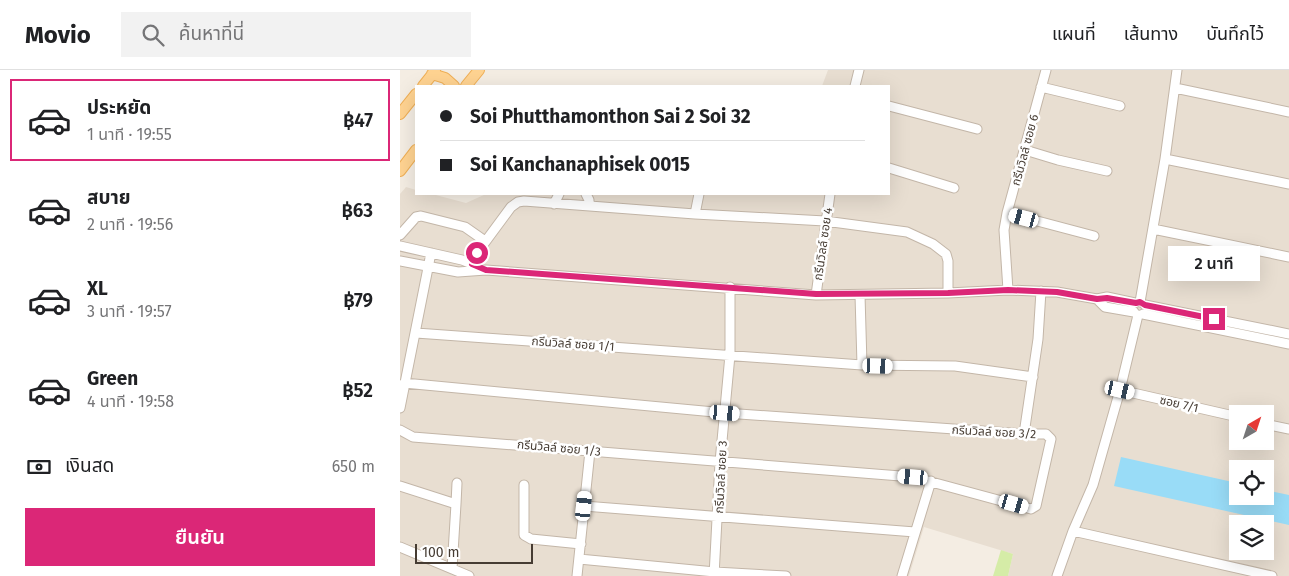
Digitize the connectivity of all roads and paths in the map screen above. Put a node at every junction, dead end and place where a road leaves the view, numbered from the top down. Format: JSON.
{"nodes":[{"id":1,"x":479,"y":70,"type":"edge"},
{"id":2,"x":859,"y":70,"type":"edge"},
{"id":3,"x":1046,"y":70,"type":"edge"},
{"id":4,"x":1177,"y":70,"type":"edge"},
{"id":5,"x":434,"y":72,"type":"edge"},
{"id":6,"x":423,"y":85,"type":"edge"},
{"id":7,"x":453,"y":85,"type":"edge"},
{"id":8,"x":467,"y":85,"type":"edge"},
{"id":9,"x":855,"y":85,"type":"edge"},
{"id":10,"x":1041,"y":87,"type":"junction"},
{"id":11,"x":1175,"y":88,"type":"junction"},
{"id":12,"x":415,"y":95,"type":"edge"},
{"id":13,"x":890,"y":106,"type":"edge"},
{"id":14,"x":1120,"y":106,"type":"dead end"},
{"id":15,"x":1289,"y":112,"type":"edge"},
{"id":16,"x":400,"y":114,"type":"edge"},
{"id":17,"x":977,"y":129,"type":"dead end"},
{"id":18,"x":1025,"y":150,"type":"junction"},
{"id":19,"x":415,"y":151,"type":"edge"},
{"id":20,"x":1166,"y":159,"type":"junction"},
{"id":21,"x":890,"y":168,"type":"edge"},
{"id":22,"x":400,"y":171,"type":"edge"},
{"id":23,"x":1107,"y":171,"type":"dead end"},
{"id":24,"x":1289,"y":184,"type":"edge"},
{"id":25,"x":954,"y":188,"type":"dead end"},
{"id":26,"x":559,"y":195,"type":"edge"},
{"id":27,"x":586,"y":195,"type":"edge"},
{"id":28,"x":699,"y":195,"type":"edge"},
{"id":29,"x":830,"y":195,"type":"edge"},
{"id":30,"x":554,"y":204,"type":"junction"},
{"id":31,"x":589,"y":206,"type":"junction"},
{"id":32,"x":1007,"y":213,"type":"junction"},
{"id":33,"x":694,"y":214,"type":"junction"},
{"id":34,"x":825,"y":221,"type":"junction"},
{"id":35,"x":1153,"y":229,"type":"junction"},
{"id":36,"x":400,"y":235,"type":"edge"},
{"id":37,"x":1094,"y":236,"type":"dead end"},
{"id":38,"x":485,"y":241,"type":"junction"},
{"id":39,"x":400,"y":246,"type":"edge"},
{"id":40,"x":430,"y":253,"type":"junction"},
{"id":41,"x":1289,"y":257,"type":"edge"},
{"id":42,"x":400,"y":261,"type":"edge"},
{"id":43,"x":472,"y":264,"type":"junction"},
{"id":44,"x":428,"y":267,"type":"junction"},
{"id":45,"x":486,"y":270,"type":"junction"},
{"id":46,"x":730,"y":287,"type":"junction"},
{"id":47,"x":1008,"y":290,"type":"junction"},
{"id":48,"x":1041,"y":291,"type":"junction"},
{"id":49,"x":948,"y":293,"type":"junction"},
{"id":50,"x":816,"y":294,"type":"junction"},
{"id":51,"x":860,"y":295,"type":"junction"},
{"id":52,"x":1139,"y":309,"type":"junction"},
{"id":53,"x":416,"y":333,"type":"junction"},
{"id":54,"x":1289,"y":334,"type":"edge"},
{"id":55,"x":1289,"y":344,"type":"edge"},
{"id":56,"x":730,"y":355,"type":"junction"},
{"id":57,"x":862,"y":365,"type":"junction"},
{"id":58,"x":1033,"y":377,"type":"junction"},
{"id":59,"x":404,"y":383,"type":"junction"},
{"id":60,"x":1120,"y":390,"type":"junction"},
{"id":61,"x":400,"y":408,"type":"edge"},
{"id":62,"x":725,"y":413,"type":"junction"},
{"id":63,"x":1229,"y":415,"type":"edge"},
{"id":64,"x":1274,"y":426,"type":"edge"},
{"id":65,"x":1289,"y":429,"type":"edge"},
{"id":66,"x":400,"y":430,"type":"edge"},
{"id":67,"x":1024,"y":434,"type":"junction"},
{"id":68,"x":590,"y":451,"type":"junction"},
{"id":69,"x":720,"y":462,"type":"junction"},
{"id":70,"x":932,"y":481,"type":"junction"},
{"id":71,"x":457,"y":483,"type":"dead end"},
{"id":72,"x":524,"y":485,"type":"dead end"},
{"id":73,"x":400,"y":486,"type":"edge"},
{"id":74,"x":456,"y":504,"type":"junction"},
{"id":75,"x":584,"y":506,"type":"junction"},
{"id":76,"x":718,"y":518,"type":"junction"},
{"id":77,"x":1072,"y":531,"type":"junction"},
{"id":78,"x":914,"y":532,"type":"junction"},
{"id":79,"x":581,"y":544,"type":"junction"},
{"id":80,"x":400,"y":548,"type":"edge"},
{"id":81,"x":579,"y":559,"type":"junction"},
{"id":82,"x":452,"y":568,"type":"junction"},
{"id":83,"x":670,"y":571,"type":"edge"},
{"id":84,"x":715,"y":574,"type":"edge"},
{"id":85,"x":469,"y":576,"type":"edge"},
{"id":86,"x":577,"y":576,"type":"edge"},
{"id":87,"x":786,"y":576,"type":"edge"},
{"id":88,"x":902,"y":576,"type":"edge"},
{"id":89,"x":1057,"y":576,"type":"edge"},
{"id":90,"x":1272,"y":576,"type":"edge"}],
"edges":[{"from":1,"to":8,"type":"main road"},
{"from":2,"to":9,"type":"street"},
{"from":3,"to":10,"type":"street","name":"กรีนวิลล์ ซอย 6"},
{"from":4,"to":11,"type":"street"},
{"from":5,"to":6,"type":"main road"},
{"from":5,"to":7,"type":"main road"},
{"from":10,"to":14,"type":"street"},
{"from":10,"to":18,"type":"street","name":"กรีนวิลล์ ซอย 6"},
{"from":11,"to":15,"type":"street"},
{"from":11,"to":20,"type":"street"},
{"from":12,"to":16,"type":"main road"},
{"from":13,"to":17,"type":"street"},
{"from":18,"to":23,"type":"street"},
{"from":18,"to":32,"type":"street","name":"กรีนวิลล์ ซอย 6"},
{"from":19,"to":22,"type":"main road"},
{"from":20,"to":24,"type":"street"},
{"from":20,"to":35,"type":"street"},
{"from":21,"to":25,"type":"street"},
{"from":26,"to":30,"type":"street"},
{"from":27,"to":31,"type":"street"},
{"from":28,"to":33,"type":"street"},
{"from":29,"to":34,"type":"street","name":"กรีนวิลล์ ซอย 4"},
{"from":30,"to":31,"type":"street"},
{"from":30,"to":38,"type":"street"},
{"from":31,"to":33,"type":"street"},
{"from":32,"to":37,"type":"street"},
{"from":32,"to":47,"type":"street","name":"กรีนวิลล์ ซอย 6"},
{"from":33,"to":34,"type":"street"},
{"from":34,"to":49,"type":"street"},
{"from":34,"to":50,"type":"street","name":"กรีนวิลล์ ซอย 4"},
{"from":35,"to":41,"type":"street"},
{"from":35,"to":52,"type":"street"},
{"from":36,"to":38,"type":"street"},
{"from":38,"to":43,"type":"street"},
{"from":39,"to":40,"type":"street"},
{"from":40,"to":43,"type":"street"},
{"from":40,"to":44,"type":"street"},
{"from":42,"to":44,"type":"street"},
{"from":43,"to":45,"type":"street"},
{"from":44,"to":45,"type":"street"},
{"from":44,"to":53,"type":"street"},
{"from":45,"to":46,"type":"street"},
{"from":46,"to":50,"type":"street"},
{"from":46,"to":56,"type":"street","name":"กรีนวิลล์ ซอย 3"},
{"from":47,"to":48,"type":"street"},
{"from":47,"to":49,"type":"street"},
{"from":48,"to":52,"type":"street"},
{"from":48,"to":58,"type":"street"},
{"from":49,"to":51,"type":"street"},
{"from":50,"to":51,"type":"street"},
{"from":51,"to":57,"type":"street"},
{"from":52,"to":54,"type":"street"},
{"from":52,"to":55,"type":"street"},
{"from":52,"to":60,"type":"street"},
{"from":53,"to":56,"type":"street","name":"กรีนวิลล์ ซอย 1/1"},
{"from":53,"to":59,"type":"street"},
{"from":56,"to":57,"type":"street","name":"กรีนวิลล์ ซอย 1/1"},
{"from":56,"to":62,"type":"street","name":"กรีนวิลล์ ซอย 3"},
{"from":57,"to":58,"type":"street","name":"กรีนวิลล์ ซอย 1/1"},
{"from":58,"to":67,"type":"street"},
{"from":59,"to":61,"type":"street"},
{"from":59,"to":62,"type":"street","name":"กรีนวิลล์ ซอย 3/2"},
{"from":60,"to":63,"type":"street","name":"ซอย 7/1"},
{"from":60,"to":77,"type":"street"},
{"from":62,"to":67,"type":"street","name":"กรีนวิลล์ ซอย 3/2"},
{"from":62,"to":69,"type":"street","name":"กรีนวิลล์ ซอย 3"},
{"from":64,"to":65,"type":"street"},
{"from":66,"to":68,"type":"street","name":"กรีนวิลล์ ซอย 1/3"},
{"from":67,"to":70,"type":"street","name":"กรีนวิลล์ ซอย 3/2"},
{"from":68,"to":69,"type":"street","name":"กรีนวิลล์ ซอย 1/3"},
{"from":68,"to":75,"type":"street"},
{"from":69,"to":70,"type":"street","name":"กรีนวิลล์ ซอย 3/2"},
{"from":69,"to":76,"type":"street","name":"กรีนวิลล์ ซอย 3"},
{"from":70,"to":78,"type":"street"},
{"from":71,"to":74,"type":"street"},
{"from":72,"to":79,"type":"street"},
{"from":73,"to":74,"type":"street"},
{"from":74,"to":82,"type":"street"},
{"from":75,"to":76,"type":"street"},
{"from":75,"to":79,"type":"street"},
{"from":76,"to":78,"type":"street"},
{"from":76,"to":84,"type":"street","name":"กรีนวิลล์ ซอย 3"},
{"from":77,"to":89,"type":"street"},
{"from":77,"to":90,"type":"street"},
{"from":78,"to":88,"type":"street"},
{"from":79,"to":81,"type":"street"},
{"from":80,"to":82,"type":"street"},
{"from":81,"to":83,"type":"street"},
{"from":81,"to":86,"type":"street"},
{"from":82,"to":85,"type":"street"},
{"from":83,"to":84,"type":"street"},
{"from":84,"to":87,"type":"street"}]}
